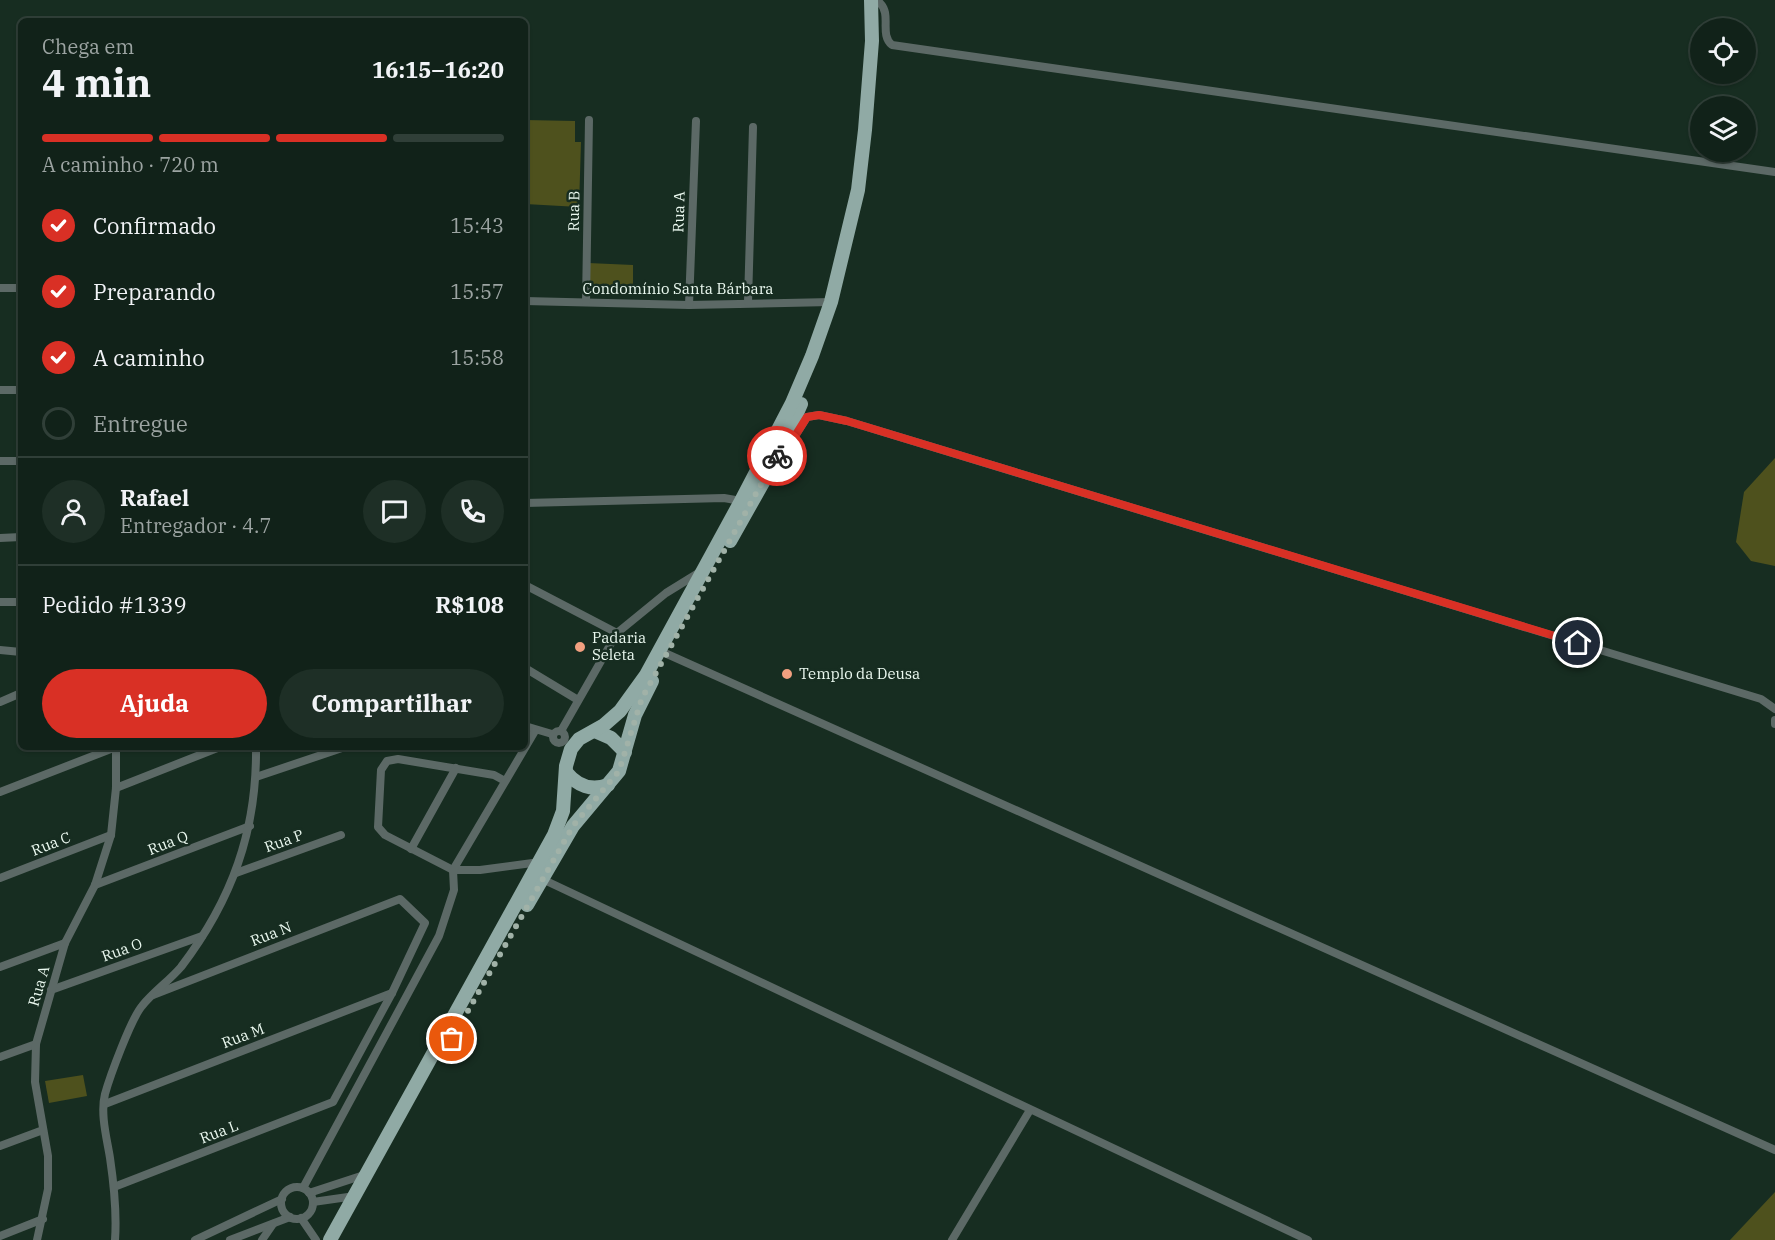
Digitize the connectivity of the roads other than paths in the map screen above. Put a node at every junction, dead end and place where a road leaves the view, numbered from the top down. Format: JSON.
{"nodes":[{"id":1,"x":877,"y":1,"type":"edge"},
{"id":2,"x":589,"y":120,"type":"dead end"},
{"id":3,"x":696,"y":121,"type":"dead end"},
{"id":4,"x":753,"y":127,"type":"dead end"},
{"id":5,"x":1775,"y":172,"type":"edge"},
{"id":6,"x":0,"y":288,"type":"edge"},
{"id":7,"x":18,"y":288,"type":"edge"},
{"id":8,"x":528,"y":301,"type":"edge"},
{"id":9,"x":586,"y":302,"type":"junction"},
{"id":10,"x":748,"y":302,"type":"junction"},
{"id":11,"x":831,"y":302,"type":"junction"},
{"id":12,"x":688,"y":305,"type":"junction"},
{"id":13,"x":0,"y":390,"type":"edge"},
{"id":14,"x":18,"y":390,"type":"edge"},
{"id":15,"x":779,"y":454,"type":"junction"},
{"id":16,"x":0,"y":461,"type":"edge"},
{"id":17,"x":18,"y":461,"type":"edge"},
{"id":18,"x":741,"y":501,"type":"junction"},
{"id":19,"x":528,"y":503,"type":"edge"},
{"id":20,"x":18,"y":537,"type":"edge"},
{"id":21,"x":0,"y":538,"type":"edge"},
{"id":22,"x":705,"y":569,"type":"junction"},
{"id":23,"x":528,"y":587,"type":"edge"},
{"id":24,"x":0,"y":602,"type":"edge"},
{"id":25,"x":18,"y":602,"type":"edge"},
{"id":26,"x":617,"y":633,"type":"junction"},
{"id":27,"x":0,"y":650,"type":"edge"},
{"id":28,"x":18,"y":652,"type":"edge"},
{"id":29,"x":667,"y":654,"type":"junction"},
{"id":30,"x":528,"y":670,"type":"edge"},
{"id":31,"x":18,"y":694,"type":"edge"},
{"id":32,"x":578,"y":700,"type":"junction"},
{"id":33,"x":0,"y":702,"type":"edge"},
{"id":34,"x":1775,"y":709,"type":"edge"},
{"id":35,"x":528,"y":728,"type":"edge"},
{"id":36,"x":535,"y":731,"type":"junction"},
{"id":37,"x":590,"y":733,"type":"junction"},
{"id":38,"x":559,"y":736,"type":"junction"},
{"id":39,"x":528,"y":743,"type":"edge"},
{"id":40,"x":108,"y":750,"type":"edge"},
{"id":41,"x":116,"y":750,"type":"edge"},
{"id":42,"x":212,"y":750,"type":"edge"},
{"id":43,"x":256,"y":750,"type":"edge"},
{"id":44,"x":336,"y":750,"type":"edge"},
{"id":45,"x":524,"y":750,"type":"edge"},
{"id":46,"x":625,"y":752,"type":"junction"},
{"id":47,"x":456,"y":768,"type":"junction"},
{"id":48,"x":566,"y":772,"type":"junction"},
{"id":49,"x":256,"y":777,"type":"junction"},
{"id":50,"x":505,"y":781,"type":"junction"},
{"id":51,"x":608,"y":785,"type":"junction"},
{"id":52,"x":116,"y":788,"type":"junction"},
{"id":53,"x":0,"y":792,"type":"edge"},
{"id":54,"x":250,"y":826,"type":"junction"},
{"id":55,"x":111,"y":835,"type":"junction"},
{"id":56,"x":341,"y":835,"type":"dead end"},
{"id":57,"x":411,"y":849,"type":"junction"},
{"id":58,"x":540,"y":862,"type":"junction"},
{"id":59,"x":453,"y":870,"type":"junction"},
{"id":60,"x":236,"y":873,"type":"junction"},
{"id":61,"x":0,"y":878,"type":"edge"},
{"id":62,"x":542,"y":879,"type":"junction"},
{"id":63,"x":95,"y":885,"type":"junction"},
{"id":64,"x":202,"y":936,"type":"junction"},
{"id":65,"x":65,"y":943,"type":"junction"},
{"id":66,"x":0,"y":967,"type":"edge"},
{"id":67,"x":51,"y":990,"type":"junction"},
{"id":68,"x":392,"y":993,"type":"junction"},
{"id":69,"x":153,"y":995,"type":"junction"},
{"id":70,"x":36,"y":1044,"type":"junction"},
{"id":71,"x":0,"y":1057,"type":"edge"},
{"id":72,"x":105,"y":1104,"type":"junction"},
{"id":73,"x":1030,"y":1110,"type":"junction"},
{"id":74,"x":43,"y":1130,"type":"junction"},
{"id":75,"x":0,"y":1146,"type":"edge"},
{"id":76,"x":1775,"y":1150,"type":"edge"},
{"id":77,"x":367,"y":1173,"type":"junction"},
{"id":78,"x":114,"y":1187,"type":"junction"},
{"id":79,"x":306,"y":1191,"type":"junction"},
{"id":80,"x":355,"y":1196,"type":"junction"},
{"id":81,"x":282,"y":1199,"type":"junction"},
{"id":82,"x":313,"y":1202,"type":"junction"},
{"id":83,"x":290,"y":1217,"type":"junction"},
{"id":84,"x":301,"y":1218,"type":"junction"},
{"id":85,"x":43,"y":1219,"type":"junction"},
{"id":86,"x":236,"y":1221,"type":"junction"},
{"id":87,"x":273,"y":1224,"type":"junction"},
{"id":88,"x":0,"y":1236,"type":"edge"},
{"id":89,"x":242,"y":1236,"type":"junction"},
{"id":90,"x":38,"y":1240,"type":"edge"},
{"id":91,"x":115,"y":1240,"type":"edge"},
{"id":92,"x":195,"y":1240,"type":"edge"},
{"id":93,"x":230,"y":1240,"type":"edge"},
{"id":94,"x":262,"y":1240,"type":"edge"},
{"id":95,"x":316,"y":1240,"type":"edge"},
{"id":96,"x":330,"y":1240,"type":"edge"},
{"id":97,"x":340,"y":1240,"type":"edge"},
{"id":98,"x":952,"y":1240,"type":"edge"},
{"id":99,"x":1308,"y":1240,"type":"edge"}],
"edges":[{"from":1,"to":5,"type":"street"},
{"from":1,"to":11,"type":"main road"},
{"from":1,"to":15,"type":"main road"},
{"from":2,"to":9,"type":"street","name":"Rua B"},
{"from":3,"to":12,"type":"street","name":"Rua A"},
{"from":4,"to":10,"type":"street"},
{"from":6,"to":7,"type":"street"},
{"from":8,"to":9,"type":"street","name":"Condomínio Santa Bárbara"},
{"from":9,"to":12,"type":"street","name":"Condomínio Santa Bárbara"},
{"from":10,"to":11,"type":"street","name":"Condomínio Santa Bárbara"},
{"from":10,"to":12,"type":"street","name":"Condomínio Santa Bárbara"},
{"from":11,"to":18,"type":"main road"},
{"from":13,"to":14,"type":"street"},
{"from":15,"to":29,"type":"main road"},
{"from":15,"to":34,"type":"street"},
{"from":16,"to":17,"type":"street"},
{"from":18,"to":19,"type":"street"},
{"from":18,"to":22,"type":"main road"},
{"from":20,"to":21,"type":"street"},
{"from":22,"to":26,"type":"street"},
{"from":22,"to":37,"type":"main road"},
{"from":23,"to":26,"type":"street"},
{"from":24,"to":25,"type":"street"},
{"from":26,"to":32,"type":"street"},
{"from":27,"to":28,"type":"street"},
{"from":29,"to":46,"type":"main road"},
{"from":29,"to":76,"type":"street"},
{"from":30,"to":32,"type":"street"},
{"from":31,"to":33,"type":"street"},
{"from":32,"to":38,"type":"street"},
{"from":35,"to":36,"type":"street"},
{"from":36,"to":38,"type":"street"},
{"from":36,"to":39,"type":"street"},
{"from":37,"to":38,"type":"street"},
{"from":37,"to":46,"type":"main road"},
{"from":37,"to":48,"type":"main road"},
{"from":38,"to":48,"type":"street"},
{"from":40,"to":53,"type":"street"},
{"from":41,"to":52,"type":"street","name":"Rua A"},
{"from":42,"to":52,"type":"street"},
{"from":43,"to":49,"type":"street"},
{"from":44,"to":49,"type":"street"},
{"from":45,"to":50,"type":"street"},
{"from":46,"to":51,"type":"main road"},
{"from":47,"to":50,"type":"street"},
{"from":47,"to":57,"type":"street"},
{"from":47,"to":57,"type":"street"},
{"from":48,"to":51,"type":"main road"},
{"from":48,"to":58,"type":"main road"},
{"from":49,"to":54,"type":"street"},
{"from":50,"to":59,"type":"street"},
{"from":51,"to":62,"type":"main road"},
{"from":52,"to":55,"type":"street","name":"Rua A"},
{"from":54,"to":60,"type":"street"},
{"from":54,"to":63,"type":"street","name":"Rua Q"},
{"from":55,"to":61,"type":"street","name":"Rua C"},
{"from":55,"to":63,"type":"street","name":"Rua A"},
{"from":56,"to":60,"type":"street","name":"Rua P"},
{"from":57,"to":59,"type":"street"},
{"from":58,"to":59,"type":"street"},
{"from":58,"to":77,"type":"main road"},
{"from":59,"to":79,"type":"street"},
{"from":60,"to":64,"type":"street"},
{"from":62,"to":73,"type":"street"},
{"from":62,"to":97,"type":"main road"},
{"from":63,"to":65,"type":"street","name":"Rua A"},
{"from":64,"to":67,"type":"street","name":"Rua O"},
{"from":64,"to":69,"type":"street"},
{"from":65,"to":66,"type":"street"},
{"from":65,"to":67,"type":"street","name":"Rua A"},
{"from":67,"to":70,"type":"street","name":"Rua A"},
{"from":68,"to":69,"type":"street","name":"Rua N"},
{"from":68,"to":72,"type":"street","name":"Rua M"},
{"from":68,"to":78,"type":"street","name":"Rua L"},
{"from":69,"to":72,"type":"street"},
{"from":70,"to":71,"type":"street"},
{"from":70,"to":74,"type":"street","name":"Rua A"},
{"from":72,"to":78,"type":"street"},
{"from":73,"to":98,"type":"street"},
{"from":73,"to":99,"type":"street"},
{"from":74,"to":75,"type":"street"},
{"from":74,"to":85,"type":"street","name":"Rua A"},
{"from":77,"to":79,"type":"street"},
{"from":77,"to":80,"type":"main road"},
{"from":78,"to":91,"type":"street"},
{"from":79,"to":81,"type":"street"},
{"from":79,"to":82,"type":"street"},
{"from":80,"to":82,"type":"street"},
{"from":80,"to":96,"type":"main road"},
{"from":81,"to":83,"type":"street"},
{"from":81,"to":86,"type":"street"},
{"from":82,"to":84,"type":"street"},
{"from":83,"to":84,"type":"street"},
{"from":83,"to":87,"type":"street"},
{"from":84,"to":95,"type":"street"},
{"from":85,"to":88,"type":"street"},
{"from":85,"to":90,"type":"street","name":"Rua A"},
{"from":86,"to":89,"type":"street"},
{"from":86,"to":92,"type":"street"},
{"from":87,"to":89,"type":"street"},
{"from":87,"to":94,"type":"street"},
{"from":89,"to":93,"type":"street"}]}
